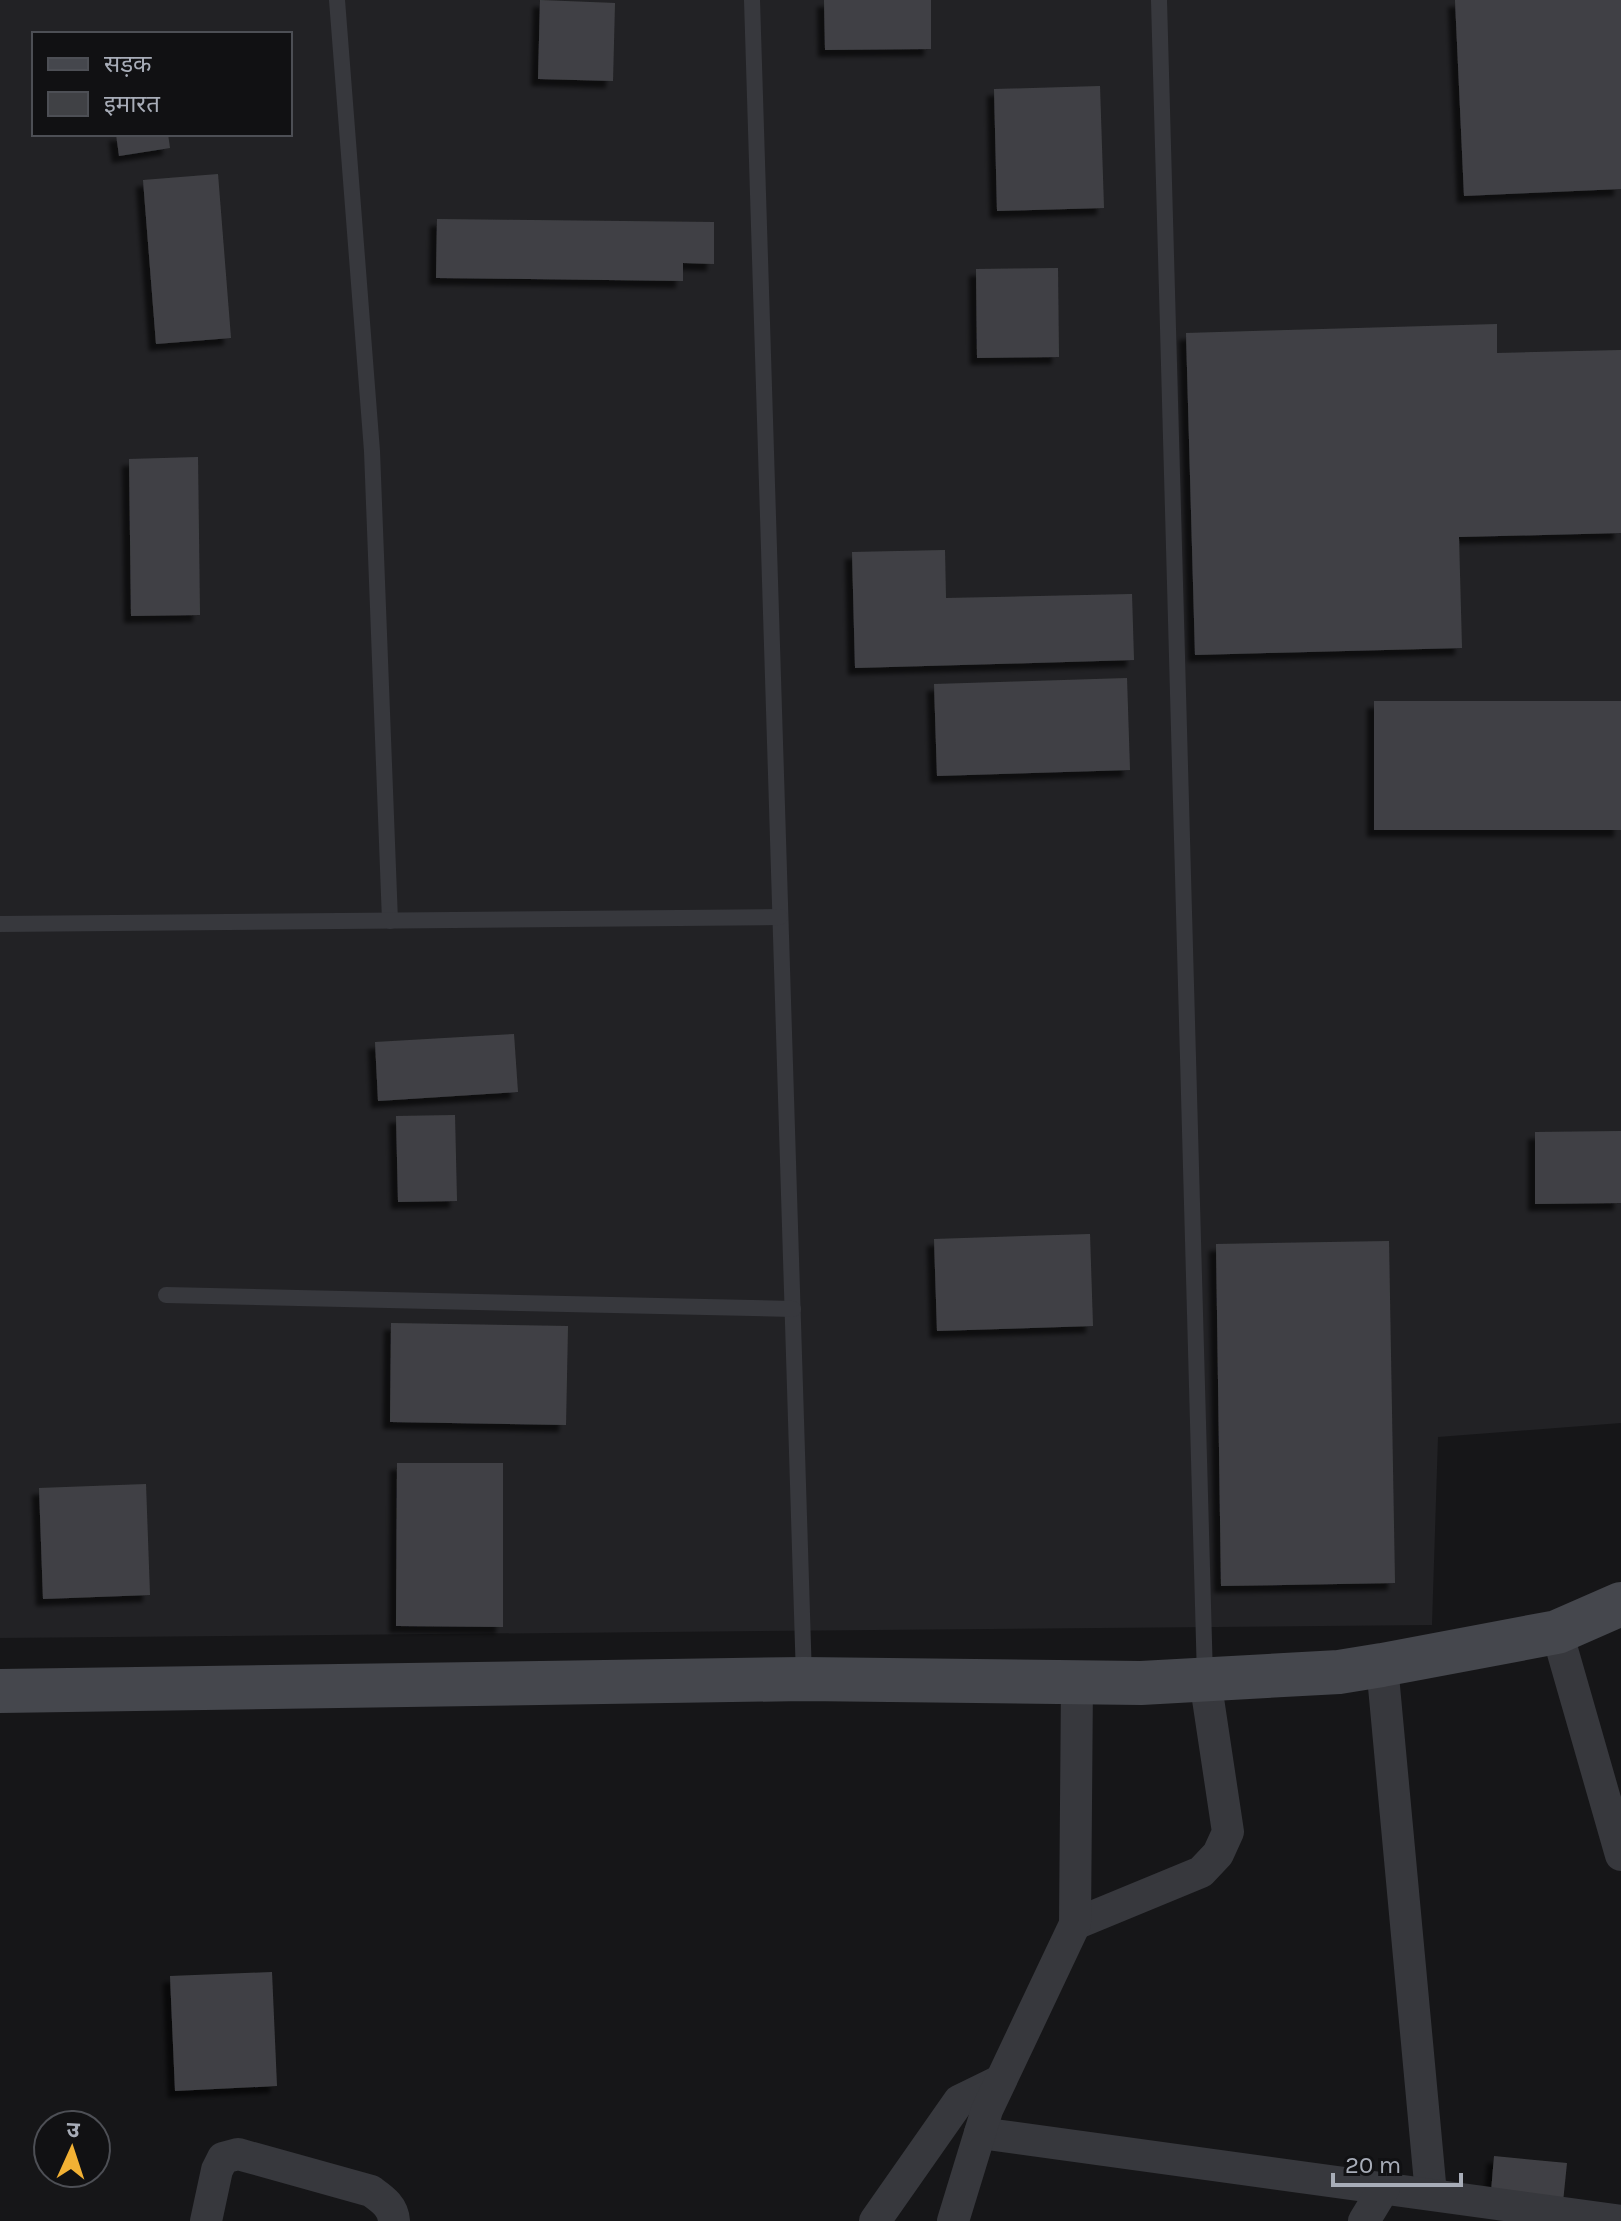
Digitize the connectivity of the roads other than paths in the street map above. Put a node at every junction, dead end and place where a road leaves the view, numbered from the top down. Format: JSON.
{"nodes":[{"id":1,"x":337,"y":0,"type":"edge"},
{"id":2,"x":752,"y":0,"type":"edge"},
{"id":3,"x":1159,"y":0,"type":"edge"},
{"id":4,"x":780,"y":917,"type":"junction"},
{"id":5,"x":390,"y":921,"type":"junction"},
{"id":6,"x":0,"y":924,"type":"edge"},
{"id":7,"x":166,"y":1295,"type":"dead end"},
{"id":8,"x":793,"y":1309,"type":"junction"},
{"id":9,"x":1621,"y":1604,"type":"edge"},
{"id":10,"x":1557,"y":1632,"type":"junction"},
{"id":11,"x":1382,"y":1665,"type":"junction"},
{"id":12,"x":804,"y":1679,"type":"junction"},
{"id":13,"x":1205,"y":1679,"type":"junction"},
{"id":14,"x":1077,"y":1682,"type":"junction"},
{"id":15,"x":0,"y":1691,"type":"edge"},
{"id":16,"x":1621,"y":1855,"type":"edge"},
{"id":17,"x":1075,"y":1924,"type":"junction"},
{"id":18,"x":1000,"y":2081,"type":"junction"},
{"id":19,"x":980,"y":2133,"type":"junction"},
{"id":20,"x":1384,"y":2188,"type":"junction"},
{"id":21,"x":1431,"y":2194,"type":"junction"},
{"id":22,"x":206,"y":2221,"type":"edge"},
{"id":23,"x":394,"y":2221,"type":"edge"},
{"id":24,"x":875,"y":2221,"type":"edge"},
{"id":25,"x":953,"y":2221,"type":"edge"},
{"id":26,"x":1364,"y":2221,"type":"edge"},
{"id":27,"x":1621,"y":2221,"type":"edge"}],
"edges":[{"from":1,"to":5,"type":"lane"},
{"from":2,"to":4,"type":"lane"},
{"from":3,"to":13,"type":"lane"},
{"from":4,"to":5,"type":"lane"},
{"from":4,"to":8,"type":"lane"},
{"from":5,"to":6,"type":"lane"},
{"from":7,"to":8,"type":"lane"},
{"from":8,"to":12,"type":"lane"},
{"from":9,"to":10,"type":"street"},
{"from":10,"to":11,"type":"street"},
{"from":10,"to":16,"type":"street"},
{"from":11,"to":13,"type":"street"},
{"from":11,"to":21,"type":"street"},
{"from":12,"to":14,"type":"street"},
{"from":12,"to":15,"type":"street"},
{"from":13,"to":14,"type":"street"},
{"from":13,"to":17,"type":"street"},
{"from":14,"to":17,"type":"street"},
{"from":17,"to":18,"type":"street"},
{"from":18,"to":19,"type":"street"},
{"from":18,"to":24,"type":"street"},
{"from":19,"to":20,"type":"street"},
{"from":19,"to":25,"type":"street"},
{"from":20,"to":21,"type":"street"},
{"from":20,"to":26,"type":"street"},
{"from":21,"to":27,"type":"street"},
{"from":22,"to":23,"type":"street"}]}
